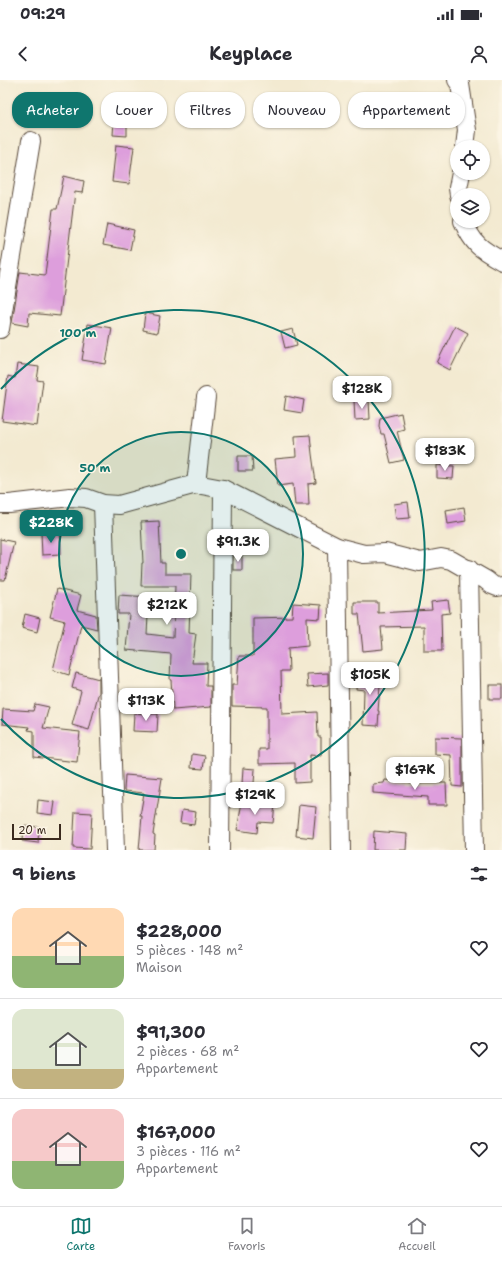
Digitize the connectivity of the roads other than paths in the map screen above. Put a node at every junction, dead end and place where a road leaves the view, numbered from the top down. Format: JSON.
{"nodes":[{"id":1,"x":457,"y":80,"type":"edge"},
{"id":2,"x":466,"y":140,"type":"edge"},
{"id":3,"x":30,"y":141,"type":"dead end"},
{"id":4,"x":467,"y":228,"type":"edge"},
{"id":5,"x":502,"y":261,"type":"edge"},
{"id":6,"x":0,"y":329,"type":"edge"},
{"id":7,"x":206,"y":397,"type":"dead end"},
{"id":8,"x":196,"y":484,"type":"junction"},
{"id":9,"x":223,"y":489,"type":"junction"},
{"id":10,"x":0,"y":504,"type":"edge"},
{"id":11,"x":103,"y":504,"type":"junction"},
{"id":12,"x":337,"y":547,"type":"junction"},
{"id":13,"x":469,"y":569,"type":"junction"},
{"id":14,"x":502,"y":586,"type":"edge"},
{"id":15,"x":115,"y":850,"type":"edge"},
{"id":16,"x":220,"y":850,"type":"edge"},
{"id":17,"x":341,"y":850,"type":"edge"},
{"id":18,"x":474,"y":850,"type":"edge"}],
"edges":[{"from":1,"to":2,"type":"street"},
{"from":3,"to":6,"type":"street"},
{"from":4,"to":5,"type":"street"},
{"from":7,"to":8,"type":"street"},
{"from":8,"to":9,"type":"street"},
{"from":8,"to":11,"type":"street"},
{"from":9,"to":12,"type":"street"},
{"from":9,"to":16,"type":"street"},
{"from":10,"to":11,"type":"street"},
{"from":11,"to":15,"type":"street"},
{"from":12,"to":13,"type":"street"},
{"from":12,"to":17,"type":"street"},
{"from":13,"to":14,"type":"street"},
{"from":13,"to":18,"type":"street"}]}
